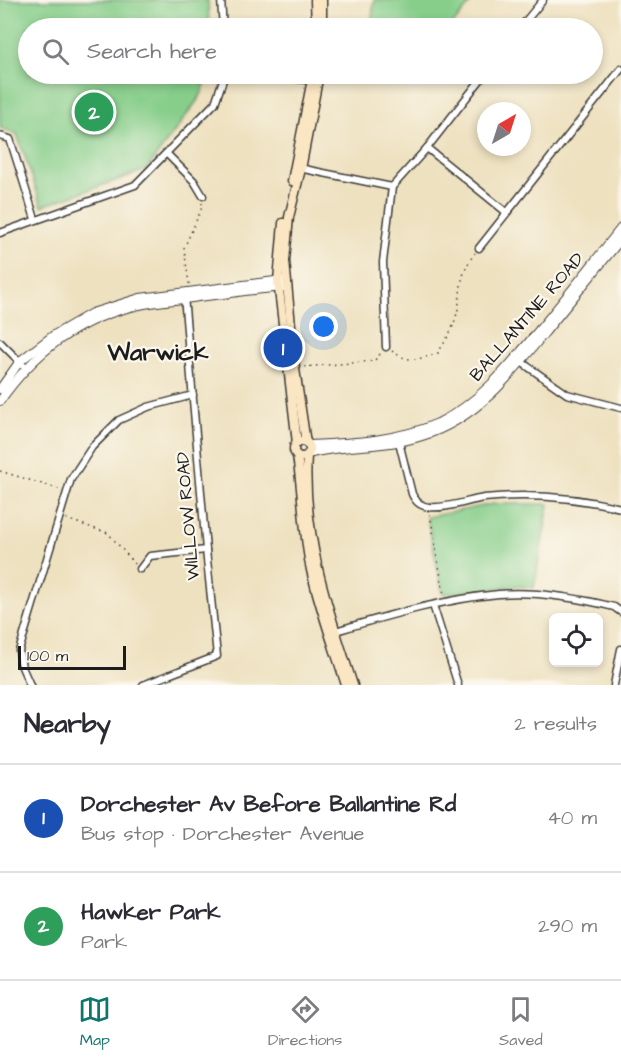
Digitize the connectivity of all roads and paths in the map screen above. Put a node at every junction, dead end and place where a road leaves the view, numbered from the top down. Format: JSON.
{"nodes":[{"id":1,"x":221,"y":0,"type":"edge"},
{"id":2,"x":315,"y":0,"type":"edge"},
{"id":3,"x":322,"y":0,"type":"edge"},
{"id":4,"x":543,"y":0,"type":"edge"},
{"id":5,"x":222,"y":18,"type":"edge"},
{"id":6,"x":316,"y":18,"type":"edge"},
{"id":7,"x":322,"y":18,"type":"edge"},
{"id":8,"x":528,"y":18,"type":"edge"},
{"id":9,"x":621,"y":69,"type":"edge"},
{"id":10,"x":222,"y":84,"type":"edge"},
{"id":11,"x":315,"y":84,"type":"edge"},
{"id":12,"x":477,"y":84,"type":"edge"},
{"id":13,"x":0,"y":136,"type":"edge"},
{"id":14,"x":427,"y":148,"type":"junction"},
{"id":15,"x":167,"y":154,"type":"junction"},
{"id":16,"x":298,"y":168,"type":"junction"},
{"id":17,"x":392,"y":187,"type":"junction"},
{"id":18,"x":203,"y":196,"type":"joint"},
{"id":19,"x":506,"y":212,"type":"junction"},
{"id":20,"x":35,"y":219,"type":"junction"},
{"id":21,"x":621,"y":228,"type":"edge"},
{"id":22,"x":0,"y":233,"type":"edge"},
{"id":23,"x":621,"y":238,"type":"edge"},
{"id":24,"x":479,"y":248,"type":"joint"},
{"id":25,"x":282,"y":284,"type":"junction"},
{"id":26,"x":186,"y":295,"type":"junction"},
{"id":27,"x":0,"y":342,"type":"edge"},
{"id":28,"x":386,"y":347,"type":"junction"},
{"id":29,"x":518,"y":360,"type":"junction"},
{"id":30,"x":22,"y":364,"type":"junction"},
{"id":31,"x":295,"y":369,"type":"junction"},
{"id":32,"x":0,"y":389,"type":"edge"},
{"id":33,"x":193,"y":394,"type":"junction"},
{"id":34,"x":0,"y":401,"type":"edge"},
{"id":35,"x":621,"y":408,"type":"edge"},
{"id":36,"x":399,"y":440,"type":"junction"},
{"id":37,"x":305,"y":448,"type":"junction"},
{"id":38,"x":0,"y":471,"type":"edge"},
{"id":39,"x":68,"y":492,"type":"junction"},
{"id":40,"x":428,"y":507,"type":"junction"},
{"id":41,"x":621,"y":508,"type":"edge"},
{"id":42,"x":60,"y":517,"type":"junction"},
{"id":43,"x":206,"y":550,"type":"junction"},
{"id":44,"x":140,"y":569,"type":"joint"},
{"id":45,"x":445,"y":602,"type":"junction"},
{"id":46,"x":433,"y":605,"type":"junction"},
{"id":47,"x":621,"y":612,"type":"edge"},
{"id":48,"x":332,"y":632,"type":"junction"},
{"id":49,"x":621,"y":649,"type":"edge"},
{"id":50,"x":30,"y":685,"type":"edge"},
{"id":51,"x":142,"y":685,"type":"edge"},
{"id":52,"x":346,"y":685,"type":"edge"},
{"id":53,"x":353,"y":685,"type":"edge"},
{"id":54,"x":458,"y":685,"type":"edge"},
{"id":55,"x":614,"y":685,"type":"edge"}],
"edges":[{"from":1,"to":5,"type":"street"},
{"from":2,"to":6,"type":"main road"},
{"from":3,"to":7,"type":"main road"},
{"from":4,"to":8,"type":"street"},
{"from":9,"to":19,"type":"street"},
{"from":10,"to":15,"type":"street"},
{"from":11,"to":16,"type":"main road"},
{"from":12,"to":14,"type":"street"},
{"from":13,"to":20,"type":"street"},
{"from":14,"to":17,"type":"street"},
{"from":14,"to":19,"type":"street"},
{"from":15,"to":18,"type":"street"},
{"from":15,"to":20,"type":"street"},
{"from":16,"to":17,"type":"street"},
{"from":16,"to":25,"type":"main road"},
{"from":17,"to":28,"type":"street"},
{"from":18,"to":26,"type":"path"},
{"from":19,"to":24,"type":"street"},
{"from":20,"to":22,"type":"street"},
{"from":21,"to":29,"type":"street","name":"BALLANTINE ROAD"},
{"from":23,"to":29,"type":"street","name":"BALLANTINE ROAD"},
{"from":24,"to":28,"type":"path"},
{"from":25,"to":26,"type":"street"},
{"from":25,"to":31,"type":"main road"},
{"from":25,"to":37,"type":"main road"},
{"from":26,"to":30,"type":"street"},
{"from":26,"to":33,"type":"street","name":"WILLOW ROAD"},
{"from":27,"to":30,"type":"street"},
{"from":28,"to":31,"type":"path"},
{"from":29,"to":35,"type":"street"},
{"from":29,"to":36,"type":"street","name":"BALLANTINE ROAD"},
{"from":30,"to":32,"type":"street"},
{"from":30,"to":34,"type":"street"},
{"from":31,"to":37,"type":"main road"},
{"from":33,"to":39,"type":"street"},
{"from":33,"to":43,"type":"street","name":"WILLOW ROAD"},
{"from":36,"to":37,"type":"street","name":"BALLANTINE ROAD"},
{"from":36,"to":40,"type":"street"},
{"from":37,"to":48,"type":"main road"},
{"from":37,"to":48,"type":"main road"},
{"from":38,"to":39,"type":"path"},
{"from":39,"to":42,"type":"street"},
{"from":40,"to":41,"type":"street"},
{"from":40,"to":45,"type":"path"},
{"from":42,"to":44,"type":"path"},
{"from":42,"to":50,"type":"street"},
{"from":43,"to":44,"type":"street"},
{"from":43,"to":51,"type":"street","name":"WILLOW ROAD"},
{"from":45,"to":46,"type":"street"},
{"from":45,"to":47,"type":"street"},
{"from":46,"to":48,"type":"street"},
{"from":46,"to":54,"type":"street"},
{"from":48,"to":52,"type":"main road"},
{"from":48,"to":53,"type":"main road"},
{"from":49,"to":55,"type":"street"}]}
